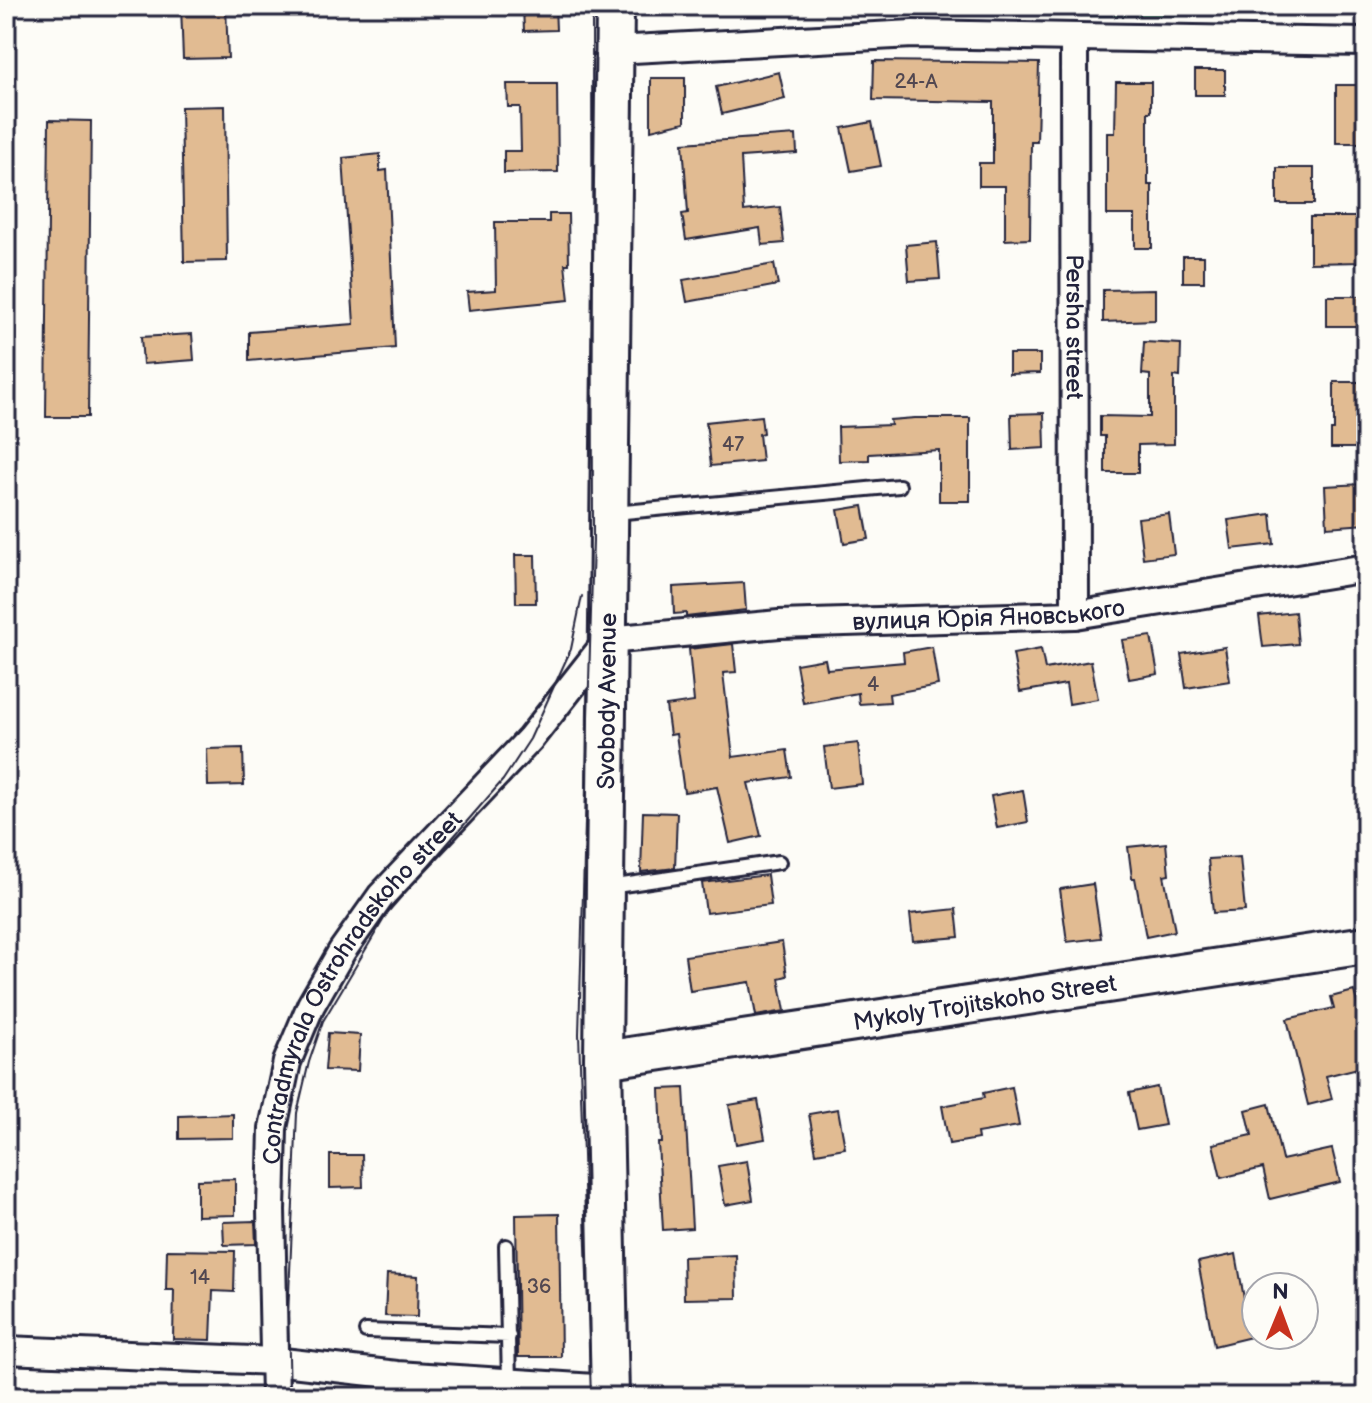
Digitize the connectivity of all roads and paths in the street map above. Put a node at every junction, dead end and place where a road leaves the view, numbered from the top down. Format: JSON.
{"nodes":[{"id":1,"x":615,"y":6,"type":"edge"},
{"id":2,"x":1074,"y":39,"type":"junction"},
{"id":3,"x":1366,"y":42,"type":"edge"},
{"id":4,"x":614,"y":50,"type":"junction"},
{"id":5,"x":899,"y":486,"type":"dead end"},
{"id":6,"x":611,"y":513,"type":"junction"},
{"id":7,"x":1366,"y":568,"type":"edge"},
{"id":8,"x":1075,"y":615,"type":"junction"},
{"id":9,"x":608,"y":640,"type":"junction"},
{"id":10,"x":779,"y":862,"type":"dead end"},
{"id":11,"x":606,"y":887,"type":"junction"},
{"id":12,"x":1366,"y":945,"type":"edge"},
{"id":13,"x":603,"y":1060,"type":"junction"},
{"id":14,"x":506,"y":1246,"type":"dead end"},
{"id":15,"x":366,"y":1331,"type":"dead end"},
{"id":16,"x":509,"y":1336,"type":"junction"},
{"id":17,"x":6,"y":1350,"type":"edge"},
{"id":18,"x":274,"y":1361,"type":"junction"},
{"id":19,"x":509,"y":1383,"type":"junction"},
{"id":20,"x":610,"y":1393,"type":"edge"},
{"id":21,"x":275,"y":1397,"type":"edge"}],
"edges":[{"from":1,"to":4,"type":"street","name":"Svobody Avenue"},
{"from":2,"to":3,"type":"street"},
{"from":2,"to":4,"type":"street"},
{"from":2,"to":8,"type":"street","name":"Persha street"},
{"from":4,"to":6,"type":"street","name":"Svobody Avenue"},
{"from":5,"to":6,"type":"lane"},
{"from":6,"to":9,"type":"street","name":"Svobody Avenue"},
{"from":7,"to":8,"type":"street","name":"вулиця Юрія Яновського"},
{"from":8,"to":9,"type":"street","name":"вулиця Юрія Яновського"},
{"from":9,"to":11,"type":"street","name":"Svobody Avenue"},
{"from":9,"to":18,"type":"street","name":"Contradmyrala Ostrohradskoho street"},
{"from":10,"to":11,"type":"lane"},
{"from":11,"to":13,"type":"street","name":"Svobody Avenue"},
{"from":12,"to":13,"type":"street","name":"Mykoly Trojitskoho Street"},
{"from":13,"to":20,"type":"street","name":"Svobody Avenue"},
{"from":14,"to":16,"type":"lane"},
{"from":15,"to":16,"type":"lane"},
{"from":16,"to":19,"type":"lane"},
{"from":17,"to":18,"type":"street"},
{"from":18,"to":19,"type":"street"},
{"from":18,"to":21,"type":"street","name":"Contradmyrala Ostrohradskoho street"},
{"from":19,"to":20,"type":"street"}]}
